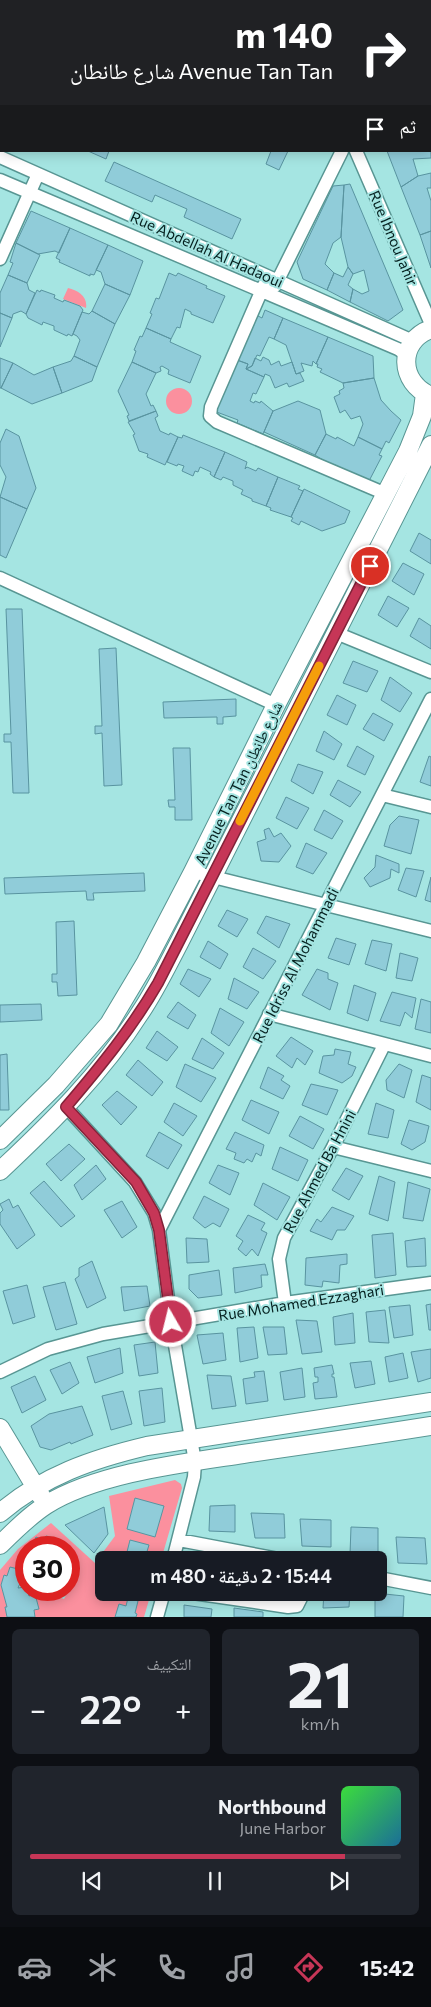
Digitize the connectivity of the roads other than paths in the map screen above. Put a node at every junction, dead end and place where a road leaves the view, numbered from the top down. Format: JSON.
{"nodes":[{"id":1,"x":341,"y":152,"type":"edge"},
{"id":2,"x":356,"y":152,"type":"edge"},
{"id":3,"x":0,"y":157,"type":"edge"},
{"id":4,"x":38,"y":174,"type":"junction"},
{"id":5,"x":0,"y":180,"type":"edge"},
{"id":6,"x":29,"y":193,"type":"junction"},
{"id":7,"x":0,"y":259,"type":"edge"},
{"id":8,"x":273,"y":278,"type":"junction"},
{"id":9,"x":266,"y":293,"type":"junction"},
{"id":10,"x":431,"y":324,"type":"edge"},
{"id":11,"x":431,"y":329,"type":"edge"},
{"id":12,"x":410,"y":348,"type":"junction"},
{"id":13,"x":428,"y":395,"type":"edge"},
{"id":14,"x":430,"y":447,"type":"edge"},
{"id":15,"x":386,"y":494,"type":"junction"},
{"id":16,"x":0,"y":578,"type":"edge"},
{"id":17,"x":336,"y":633,"type":"junction"},
{"id":18,"x":431,"y":672,"type":"edge"},
{"id":19,"x":431,"y":699,"type":"edge"},
{"id":20,"x":276,"y":705,"type":"junction"},
{"id":21,"x":382,"y":795,"type":"junction"},
{"id":22,"x":431,"y":807,"type":"edge"},
{"id":23,"x":194,"y":872,"type":"junction"},
{"id":24,"x":212,"y":875,"type":"junction"},
{"id":25,"x":326,"y":904,"type":"junction"},
{"id":26,"x":431,"y":931,"type":"edge"},
{"id":27,"x":269,"y":1014,"type":"junction"},
{"id":28,"x":384,"y":1045,"type":"junction"},
{"id":29,"x":431,"y":1056,"type":"edge"},
{"id":30,"x":66,"y":1107,"type":"junction"},
{"id":31,"x":0,"y":1140,"type":"edge"},
{"id":32,"x":333,"y":1147,"type":"junction"},
{"id":33,"x":0,"y":1171,"type":"edge"},
{"id":34,"x":431,"y":1171,"type":"edge"},
{"id":35,"x":159,"y":1230,"type":"junction"},
{"id":36,"x":431,"y":1283,"type":"edge"},
{"id":37,"x":285,"y":1303,"type":"junction"},
{"id":38,"x":171,"y":1322,"type":"junction"},
{"id":39,"x":0,"y":1372,"type":"edge"},
{"id":40,"x":431,"y":1402,"type":"edge"},
{"id":41,"x":431,"y":1426,"type":"edge"},
{"id":42,"x":0,"y":1428,"type":"edge"},
{"id":43,"x":191,"y":1439,"type":"junction"},
{"id":44,"x":6,"y":1448,"type":"edge"},
{"id":45,"x":195,"y":1462,"type":"junction"},
{"id":46,"x":35,"y":1486,"type":"junction"},
{"id":47,"x":47,"y":1505,"type":"junction"},
{"id":48,"x":0,"y":1513,"type":"edge"},
{"id":49,"x":179,"y":1540,"type":"junction"},
{"id":50,"x":0,"y":1544,"type":"edge"},
{"id":51,"x":176,"y":1551,"type":"edge"},
{"id":52,"x":237,"y":1551,"type":"edge"},
{"id":53,"x":387,"y":1580,"type":"edge"},
{"id":54,"x":431,"y":1588,"type":"edge"},
{"id":55,"x":161,"y":1601,"type":"edge"},
{"id":56,"x":247,"y":1601,"type":"edge"},
{"id":57,"x":299,"y":1601,"type":"edge"},
{"id":58,"x":157,"y":1617,"type":"edge"}],
"edges":[{"from":1,"to":8,"type":"street"},
{"from":2,"to":10,"type":"street","name":"Rue Ibnou Jahir"},
{"from":3,"to":4,"type":"street","name":"Rue Abdellah Al Hadaoui"},
{"from":4,"to":6,"type":"street"},
{"from":4,"to":8,"type":"street","name":"Rue Abdellah Al Hadaoui"},
{"from":5,"to":6,"type":"street","name":"Rue Abdellah Al Hadaoui"},
{"from":6,"to":7,"type":"street"},
{"from":6,"to":9,"type":"street","name":"Rue Abdellah Al Hadaoui"},
{"from":8,"to":9,"type":"street"},
{"from":8,"to":12,"type":"street","name":"Rue Abdellah Al Hadaoui"},
{"from":9,"to":12,"type":"street","name":"Rue Abdellah Al Hadaoui"},
{"from":9,"to":15,"type":"street"},
{"from":11,"to":12,"type":"main road"},
{"from":12,"to":13,"type":"main road"},
{"from":13,"to":15,"type":"main road","name":"Avenue Tan Tan شارع طانطان"},
{"from":14,"to":17,"type":"main road","name":"Avenue Tan Tan شارع طانطان"},
{"from":15,"to":20,"type":"main road","name":"Avenue Tan Tan شارع طانطان"},
{"from":16,"to":20,"type":"street"},
{"from":17,"to":18,"type":"street"},
{"from":17,"to":24,"type":"main road","name":"Avenue Tan Tan شارع طانطان"},
{"from":19,"to":21,"type":"street","name":"Rue Idriss Al Mohammadi"},
{"from":20,"to":23,"type":"main road","name":"Avenue Tan Tan شارع طانطان"},
{"from":21,"to":22,"type":"street"},
{"from":21,"to":25,"type":"street","name":"Rue Idriss Al Mohammadi"},
{"from":23,"to":24,"type":"street"},
{"from":23,"to":31,"type":"main road","name":"Avenue Tan Tan شارع طانطان"},
{"from":24,"to":25,"type":"street"},
{"from":24,"to":30,"type":"main road","name":"Avenue Tan Tan شارع طانطان"},
{"from":25,"to":26,"type":"street"},
{"from":25,"to":27,"type":"street","name":"Rue Idriss Al Mohammadi"},
{"from":27,"to":28,"type":"street"},
{"from":27,"to":35,"type":"street","name":"Rue Idriss Al Mohammadi"},
{"from":28,"to":29,"type":"street"},
{"from":28,"to":32,"type":"street","name":"Rue Ahmed Ba Hnini"},
{"from":30,"to":33,"type":"main road","name":"Avenue Tan Tan شارع طانطان"},
{"from":30,"to":35,"type":"street"},
{"from":32,"to":34,"type":"street"},
{"from":32,"to":37,"type":"street","name":"Rue Ahmed Ba Hnini"},
{"from":35,"to":38,"type":"street"},
{"from":36,"to":37,"type":"street","name":"Rue Mohamed Ezzaghari"},
{"from":37,"to":38,"type":"street","name":"Rue Mohamed Ezzaghari"},
{"from":38,"to":39,"type":"street","name":"Rue Mohamed Ezzaghari"},
{"from":38,"to":43,"type":"street"},
{"from":40,"to":43,"type":"main road"},
{"from":41,"to":45,"type":"main road"},
{"from":42,"to":44,"type":"main road"},
{"from":43,"to":45,"type":"street"},
{"from":43,"to":46,"type":"main road"},
{"from":44,"to":46,"type":"main road"},
{"from":45,"to":47,"type":"main road"},
{"from":45,"to":49,"type":"street"},
{"from":46,"to":47,"type":"main road"},
{"from":46,"to":48,"type":"main road"},
{"from":47,"to":50,"type":"main road"},
{"from":49,"to":51,"type":"street"},
{"from":49,"to":52,"type":"street"},
{"from":53,"to":54,"type":"street"},
{"from":55,"to":58,"type":"street"},
{"from":56,"to":57,"type":"street"}]}
